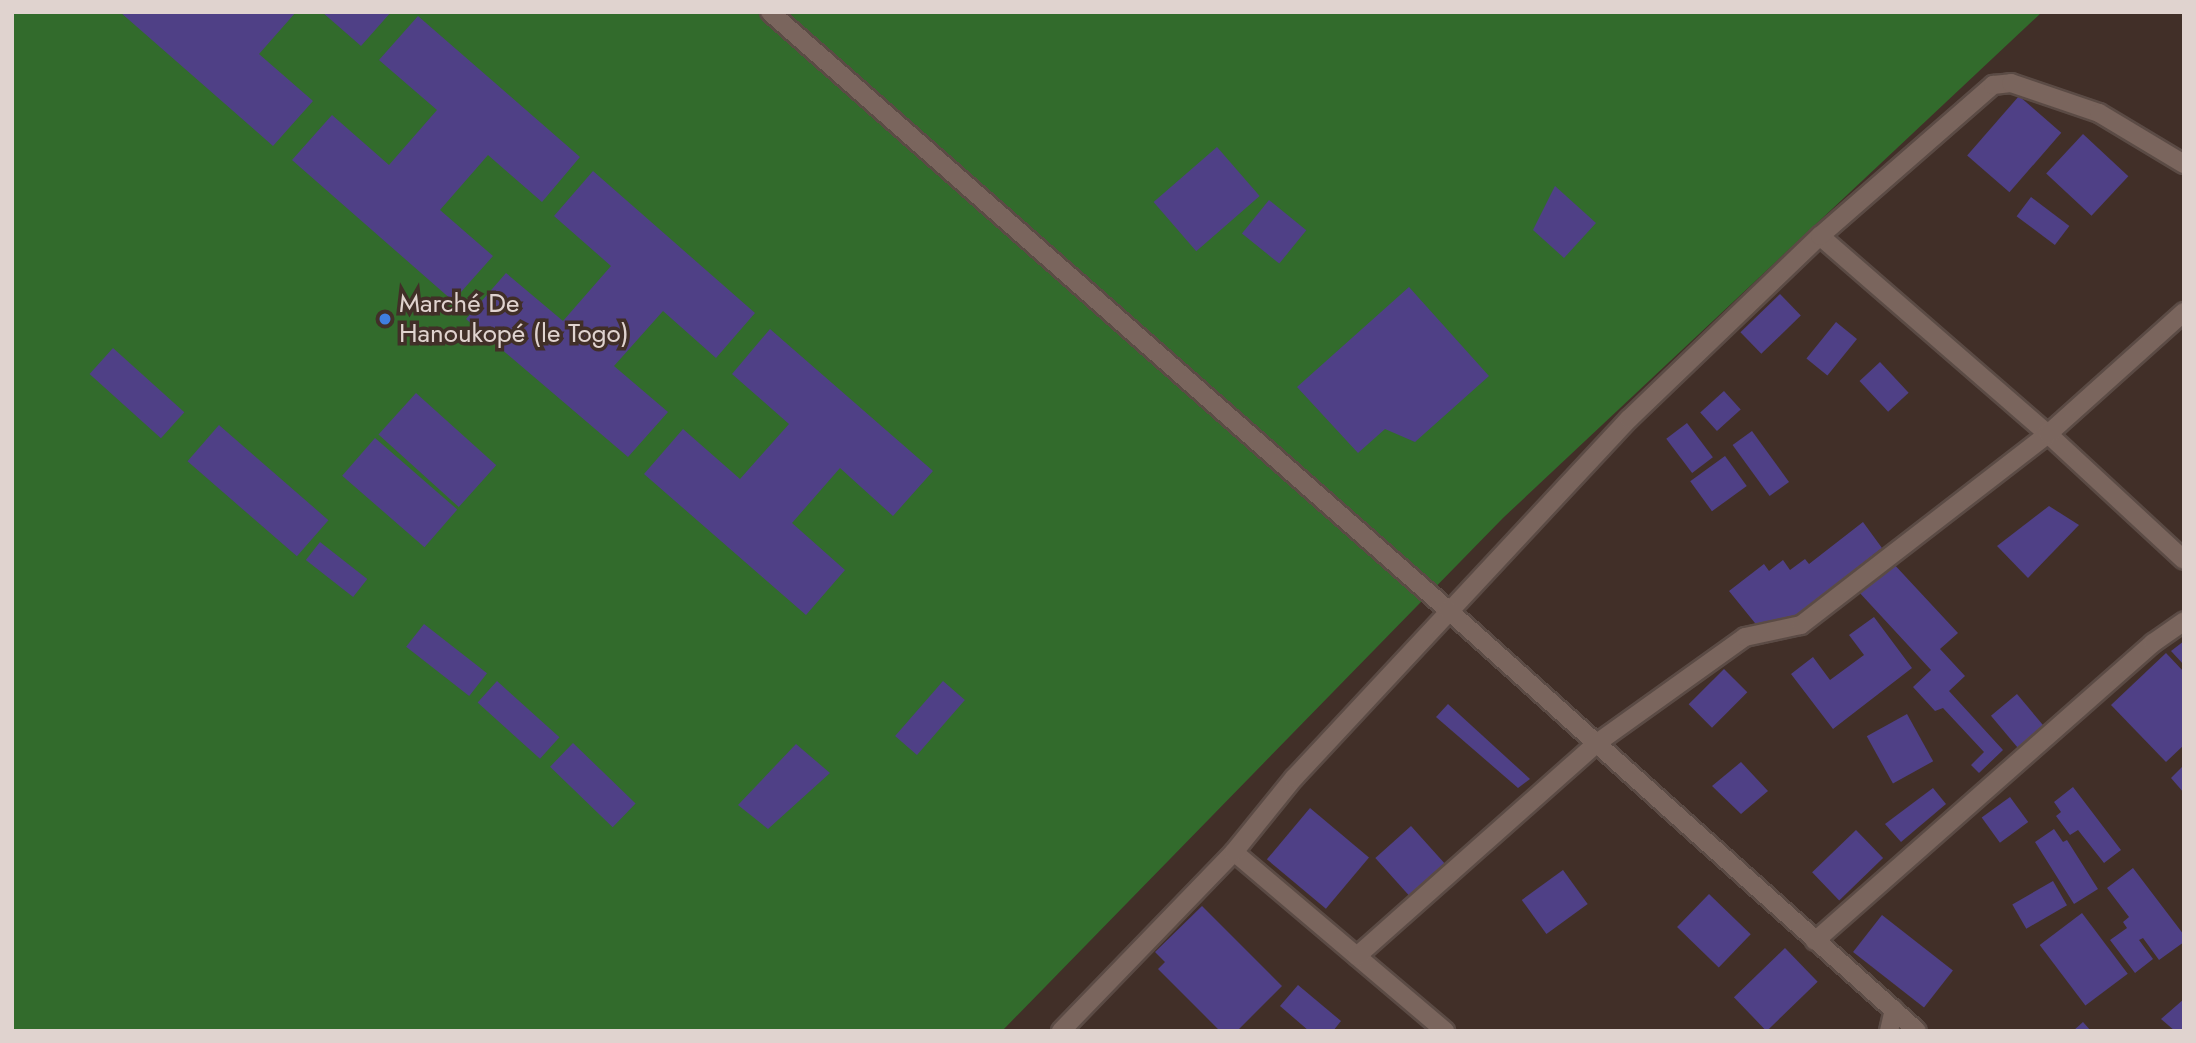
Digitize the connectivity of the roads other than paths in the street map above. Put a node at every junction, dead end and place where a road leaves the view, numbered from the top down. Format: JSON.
{"nodes":[{"id":1,"x":769,"y":12,"type":"edge"},
{"id":2,"x":2184,"y":164,"type":"edge"},
{"id":3,"x":1820,"y":236,"type":"junction"},
{"id":4,"x":2184,"y":312,"type":"edge"},
{"id":5,"x":2048,"y":434,"type":"junction"},
{"id":6,"x":2184,"y":560,"type":"edge"},
{"id":7,"x":1448,"y":610,"type":"junction"},
{"id":8,"x":2184,"y":621,"type":"edge"},
{"id":9,"x":1597,"y":743,"type":"junction"},
{"id":10,"x":1234,"y":852,"type":"junction"},
{"id":11,"x":1815,"y":941,"type":"junction"},
{"id":12,"x":1357,"y":956,"type":"junction"},
{"id":13,"x":1894,"y":1010,"type":"junction"},
{"id":14,"x":1434,"y":1028,"type":"edge"},
{"id":15,"x":1061,"y":1031,"type":"edge"},
{"id":16,"x":1889,"y":1031,"type":"edge"},
{"id":17,"x":1917,"y":1031,"type":"edge"}],
"edges":[{"from":1,"to":7,"type":"street"},
{"from":2,"to":3,"type":"street"},
{"from":3,"to":5,"type":"street"},
{"from":3,"to":7,"type":"street"},
{"from":4,"to":5,"type":"street"},
{"from":5,"to":6,"type":"street"},
{"from":5,"to":9,"type":"street"},
{"from":7,"to":9,"type":"street"},
{"from":7,"to":10,"type":"street"},
{"from":8,"to":11,"type":"street"},
{"from":9,"to":11,"type":"street"},
{"from":9,"to":12,"type":"street"},
{"from":10,"to":12,"type":"street"},
{"from":10,"to":15,"type":"street"},
{"from":11,"to":13,"type":"street"},
{"from":12,"to":14,"type":"street"},
{"from":13,"to":16,"type":"street"},
{"from":13,"to":17,"type":"street"}]}
